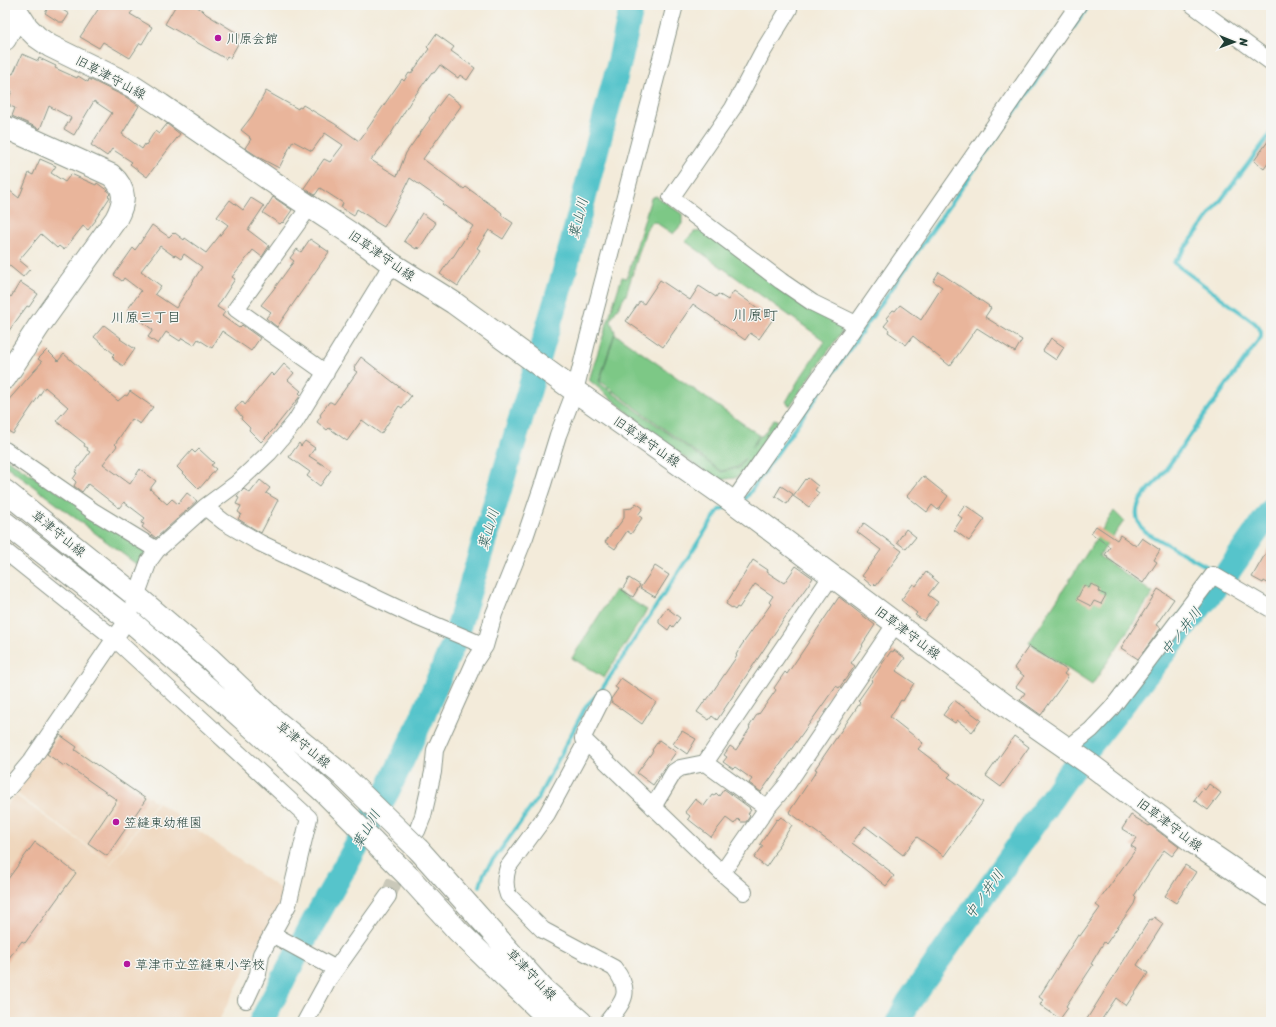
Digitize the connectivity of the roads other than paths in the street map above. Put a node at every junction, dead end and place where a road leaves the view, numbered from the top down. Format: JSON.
{"nodes":[{"id":1,"x":675,"y":5,"type":"edge"},
{"id":2,"x":788,"y":5,"type":"edge"},
{"id":3,"x":1078,"y":5,"type":"edge"},
{"id":4,"x":1193,"y":5,"type":"edge"},
{"id":5,"x":18,"y":8,"type":"edge"},
{"id":6,"x":5,"y":39,"type":"edge"},
{"id":7,"x":1271,"y":62,"type":"edge"},
{"id":8,"x":5,"y":127,"type":"edge"},
{"id":9,"x":310,"y":206,"type":"junction"},
{"id":10,"x":392,"y":264,"type":"junction"},
{"id":11,"x":856,"y":324,"type":"junction"},
{"id":12,"x":326,"y":373,"type":"junction"},
{"id":13,"x":5,"y":378,"type":"edge"},
{"id":14,"x":573,"y":390,"type":"junction"},
{"id":15,"x":5,"y":450,"type":"edge"},
{"id":16,"x":5,"y":491,"type":"edge"},
{"id":17,"x":733,"y":502,"type":"junction"},
{"id":18,"x":206,"y":507,"type":"junction"},
{"id":19,"x":5,"y":523,"type":"edge"},
{"id":20,"x":157,"y":550,"type":"junction"},
{"id":21,"x":5,"y":551,"type":"edge"},
{"id":22,"x":832,"y":575,"type":"junction"},
{"id":23,"x":136,"y":596,"type":"junction"},
{"id":24,"x":1271,"y":609,"type":"edge"},
{"id":25,"x":128,"y":619,"type":"junction"},
{"id":26,"x":896,"y":623,"type":"junction"},
{"id":27,"x":115,"y":638,"type":"junction"},
{"id":28,"x":485,"y":646,"type":"junction"},
{"id":29,"x":602,"y":699,"type":"dead end"},
{"id":30,"x":586,"y":742,"type":"junction"},
{"id":31,"x":1067,"y":749,"type":"junction"},
{"id":32,"x":705,"y":763,"type":"junction"},
{"id":33,"x":5,"y":792,"type":"edge"},
{"id":34,"x":653,"y":807,"type":"junction"},
{"id":35,"x":767,"y":808,"type":"junction"},
{"id":36,"x":418,"y":841,"type":"junction"},
{"id":37,"x":722,"y":873,"type":"junction"},
{"id":38,"x":744,"y":892,"type":"dead end"},
{"id":39,"x":1271,"y":895,"type":"edge"},
{"id":40,"x":388,"y":896,"type":"tunnel mouth"},
{"id":41,"x":272,"y":934,"type":"junction"},
{"id":42,"x":336,"y":969,"type":"junction"},
{"id":43,"x":246,"y":1000,"type":"dead end"},
{"id":44,"x":305,"y":1022,"type":"edge"},
{"id":45,"x":552,"y":1022,"type":"edge"},
{"id":46,"x":581,"y":1022,"type":"edge"},
{"id":47,"x":607,"y":1022,"type":"edge"}],
"edges":[{"from":1,"to":14,"type":"street"},
{"from":2,"to":11,"type":"street"},
{"from":3,"to":11,"type":"street"},
{"from":4,"to":7,"type":"street"},
{"from":5,"to":6,"type":"street"},
{"from":5,"to":9,"type":"street","name":"旧草津守山線"},
{"from":8,"to":13,"type":"street"},
{"from":9,"to":10,"type":"street","name":"旧草津守山線"},
{"from":9,"to":12,"type":"street"},
{"from":10,"to":12,"type":"street"},
{"from":10,"to":14,"type":"street","name":"旧草津守山線"},
{"from":11,"to":17,"type":"street"},
{"from":12,"to":18,"type":"street"},
{"from":14,"to":17,"type":"street","name":"旧草津守山線"},
{"from":14,"to":28,"type":"street"},
{"from":15,"to":20,"type":"street"},
{"from":16,"to":23,"type":"street","name":"草津守山線"},
{"from":17,"to":22,"type":"street","name":"旧草津守山線"},
{"from":18,"to":20,"type":"street"},
{"from":18,"to":28,"type":"street"},
{"from":19,"to":25,"type":"street","name":"草津守山線"},
{"from":20,"to":23,"type":"street"},
{"from":21,"to":27,"type":"street"},
{"from":22,"to":26,"type":"street","name":"旧草津守山線"},
{"from":22,"to":32,"type":"street"},
{"from":23,"to":25,"type":"street"},
{"from":23,"to":36,"type":"street","name":"草津守山線","bridge":true},
{"from":24,"to":31,"type":"street"},
{"from":25,"to":27,"type":"street"},
{"from":25,"to":45,"type":"street","name":"草津守山線","bridge":true},
{"from":26,"to":31,"type":"street","name":"旧草津守山線"},
{"from":26,"to":35,"type":"street"},
{"from":27,"to":33,"type":"street"},
{"from":27,"to":41,"type":"street"},
{"from":28,"to":36,"type":"street"},
{"from":29,"to":30,"type":"street"},
{"from":30,"to":34,"type":"street"},
{"from":30,"to":47,"type":"street"},
{"from":31,"to":39,"type":"street","name":"旧草津守山線"},
{"from":32,"to":34,"type":"street"},
{"from":32,"to":35,"type":"street"},
{"from":34,"to":37,"type":"street"},
{"from":35,"to":37,"type":"street"},
{"from":36,"to":46,"type":"street","name":"草津守山線"},
{"from":37,"to":38,"type":"street"},
{"from":40,"to":42,"type":"street"},
{"from":41,"to":42,"type":"street"},
{"from":41,"to":43,"type":"street"},
{"from":42,"to":44,"type":"street"}]}
